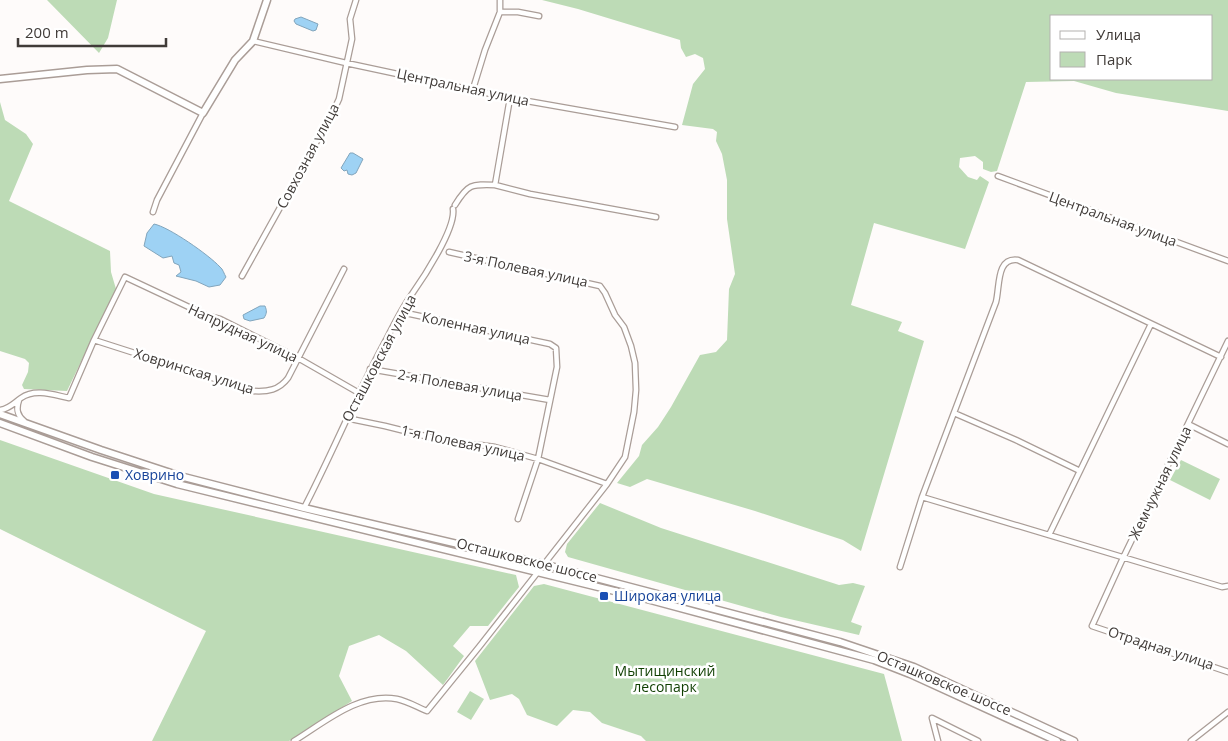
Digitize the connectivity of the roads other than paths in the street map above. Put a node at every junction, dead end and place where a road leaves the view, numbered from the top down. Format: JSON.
{"nodes":[{"id":1,"x":267,"y":0,"type":"edge"},
{"id":2,"x":356,"y":0,"type":"edge"},
{"id":3,"x":500,"y":0,"type":"edge"},
{"id":4,"x":500,"y":12,"type":"junction"},
{"id":5,"x":540,"y":16,"type":"dead end"},
{"id":6,"x":253,"y":41,"type":"junction"},
{"id":7,"x":346,"y":63,"type":"junction"},
{"id":8,"x":0,"y":79,"type":"edge"},
{"id":9,"x":473,"y":89,"type":"junction"},
{"id":10,"x":510,"y":98,"type":"junction"},
{"id":11,"x":203,"y":113,"type":"junction"},
{"id":12,"x":675,"y":127,"type":"dead end"},
{"id":13,"x":998,"y":176,"type":"dead end"},
{"id":14,"x":494,"y":184,"type":"junction"},
{"id":15,"x":153,"y":212,"type":"dead end"},
{"id":16,"x":656,"y":217,"type":"dead end"},
{"id":17,"x":449,"y":252,"type":"dead end"},
{"id":18,"x":1228,"y":261,"type":"edge"},
{"id":19,"x":344,"y":270,"type":"dead end"},
{"id":20,"x":242,"y":276,"type":"dead end"},
{"id":21,"x":401,"y":312,"type":"junction"},
{"id":22,"x":1151,"y":324,"type":"junction"},
{"id":23,"x":94,"y":340,"type":"junction"},
{"id":24,"x":1228,"y":341,"type":"edge"},
{"id":25,"x":1221,"y":357,"type":"junction"},
{"id":26,"x":298,"y":358,"type":"junction"},
{"id":27,"x":370,"y":369,"type":"junction"},
{"id":28,"x":359,"y":393,"type":"junction"},
{"id":29,"x":20,"y":399,"type":"junction"},
{"id":30,"x":550,"y":400,"type":"junction"},
{"id":31,"x":0,"y":410,"type":"edge"},
{"id":32,"x":954,"y":413,"type":"junction"},
{"id":33,"x":0,"y":414,"type":"edge"},
{"id":34,"x":346,"y":418,"type":"junction"},
{"id":35,"x":0,"y":423,"type":"edge"},
{"id":36,"x":28,"y":424,"type":"junction"},
{"id":37,"x":1188,"y":424,"type":"junction"},
{"id":38,"x":1228,"y":444,"type":"edge"},
{"id":39,"x":538,"y":459,"type":"junction"},
{"id":40,"x":1080,"y":471,"type":"junction"},
{"id":41,"x":607,"y":484,"type":"junction"},
{"id":42,"x":922,"y":497,"type":"junction"},
{"id":43,"x":304,"y":508,"type":"junction"},
{"id":44,"x":518,"y":519,"type":"dead end"},
{"id":45,"x":1049,"y":535,"type":"junction"},
{"id":46,"x":1123,"y":558,"type":"junction"},
{"id":47,"x":544,"y":564,"type":"junction"},
{"id":48,"x":900,"y":567,"type":"dead end"},
{"id":49,"x":536,"y":573,"type":"junction"},
{"id":50,"x":1228,"y":586,"type":"edge"},
{"id":51,"x":1092,"y":626,"type":"joint"},
{"id":52,"x":1228,"y":672,"type":"edge"},
{"id":53,"x":1228,"y":712,"type":"edge"},
{"id":54,"x":294,"y":741,"type":"edge"},
{"id":55,"x":938,"y":741,"type":"edge"},
{"id":56,"x":978,"y":741,"type":"edge"},
{"id":57,"x":1057,"y":741,"type":"edge"},
{"id":58,"x":1074,"y":741,"type":"edge"},
{"id":59,"x":1191,"y":741,"type":"edge"}],
"edges":[{"from":1,"to":6,"type":"main road"},
{"from":2,"to":7,"type":"street","name":"Совхозная улица"},
{"from":3,"to":4,"type":"street"},
{"from":4,"to":5,"type":"street"},
{"from":4,"to":9,"type":"street"},
{"from":6,"to":7,"type":"street","name":"Центральная улица"},
{"from":6,"to":11,"type":"main road"},
{"from":7,"to":9,"type":"street","name":"Центральная улица"},
{"from":7,"to":20,"type":"street","name":"Совхозная улица"},
{"from":8,"to":11,"type":"main road"},
{"from":9,"to":10,"type":"street","name":"Центральная улица"},
{"from":10,"to":12,"type":"street","name":"Центральная улица"},
{"from":10,"to":14,"type":"street"},
{"from":11,"to":15,"type":"street"},
{"from":13,"to":18,"type":"street","name":"Центральная улица"},
{"from":14,"to":16,"type":"street"},
{"from":14,"to":21,"type":"street","name":"Осташковская улица"},
{"from":17,"to":41,"type":"street","name":"3-я Полевая улица"},
{"from":19,"to":26,"type":"street","name":"Ховринская улица"},
{"from":21,"to":27,"type":"street","name":"Осташковская улица"},
{"from":21,"to":30,"type":"street","name":"Коленная улица"},
{"from":22,"to":25,"type":"street"},
{"from":22,"to":32,"type":"street"},
{"from":22,"to":40,"type":"street"},
{"from":23,"to":26,"type":"street","name":"Ховринская улица"},
{"from":23,"to":26,"type":"street","name":"Напрудная улица"},
{"from":23,"to":29,"type":"street"},
{"from":24,"to":25,"type":"street","name":"Жемчужная улица"},
{"from":25,"to":37,"type":"street","name":"Жемчужная улица"},
{"from":26,"to":28,"type":"street","name":"Напрудная улица"},
{"from":27,"to":28,"type":"street","name":"Осташковская улица"},
{"from":27,"to":30,"type":"street","name":"2-я Полевая улица"},
{"from":28,"to":34,"type":"street","name":"Осташковская улица"},
{"from":29,"to":31,"type":"street"},
{"from":29,"to":36,"type":"street"},
{"from":30,"to":39,"type":"street"},
{"from":32,"to":40,"type":"street"},
{"from":32,"to":42,"type":"street"},
{"from":33,"to":36,"type":"main road","name":"Осташковское шоссе"},
{"from":34,"to":39,"type":"street","name":"1-я Полевая улица"},
{"from":34,"to":43,"type":"street","name":"Осташковская улица"},
{"from":35,"to":49,"type":"main road","name":"Осташковское шоссе"},
{"from":36,"to":43,"type":"main road","name":"Осташковское шоссе"},
{"from":37,"to":38,"type":"street"},
{"from":37,"to":46,"type":"street","name":"Жемчужная улица"},
{"from":39,"to":41,"type":"street","name":"1-я Полевая улица"},
{"from":39,"to":44,"type":"street"},
{"from":40,"to":45,"type":"street"},
{"from":41,"to":47,"type":"street","name":"3-я Полевая улица"},
{"from":42,"to":45,"type":"street"},
{"from":42,"to":48,"type":"street"},
{"from":43,"to":47,"type":"main road","name":"Осташковское шоссе"},
{"from":45,"to":46,"type":"street"},
{"from":46,"to":50,"type":"street"},
{"from":46,"to":51,"type":"street","name":"Жемчужная улица"},
{"from":47,"to":49,"type":"street","name":"3-я Полевая улица"},
{"from":47,"to":58,"type":"main road","name":"Осташковское шоссе"},
{"from":49,"to":54,"type":"street","name":"3-я Полевая улица"},
{"from":49,"to":57,"type":"main road","name":"Осташковское шоссе"},
{"from":51,"to":52,"type":"street","name":"Отрадная улица"},
{"from":53,"to":59,"type":"street"},
{"from":55,"to":56,"type":"street"}]}
